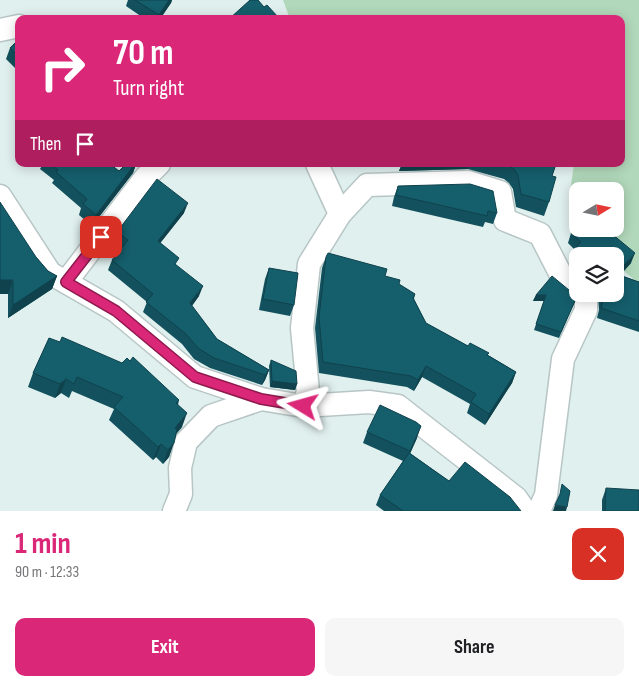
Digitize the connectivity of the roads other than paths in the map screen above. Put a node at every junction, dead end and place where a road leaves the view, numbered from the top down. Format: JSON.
{"nodes":[{"id":1,"x":15,"y":27,"type":"edge"},
{"id":2,"x":0,"y":30,"type":"edge"},
{"id":3,"x":156,"y":167,"type":"edge"},
{"id":4,"x":318,"y":167,"type":"edge"},
{"id":5,"x":0,"y":196,"type":"edge"},
{"id":6,"x":340,"y":214,"type":"junction"},
{"id":7,"x":569,"y":281,"type":"edge"},
{"id":8,"x":66,"y":282,"type":"junction"},
{"id":9,"x":586,"y":302,"type":"edge"},
{"id":10,"x":261,"y":399,"type":"junction"},
{"id":11,"x":303,"y":406,"type":"junction"},
{"id":12,"x":174,"y":511,"type":"edge"},
{"id":13,"x":525,"y":511,"type":"edge"},
{"id":14,"x":539,"y":511,"type":"edge"}],
"edges":[{"from":1,"to":2,"type":"street"},
{"from":3,"to":8,"type":"street"},
{"from":4,"to":6,"type":"street"},
{"from":5,"to":8,"type":"street"},
{"from":6,"to":7,"type":"street"},
{"from":6,"to":11,"type":"street"},
{"from":8,"to":10,"type":"street"},
{"from":9,"to":14,"type":"street"},
{"from":10,"to":11,"type":"street"},
{"from":10,"to":12,"type":"street"},
{"from":11,"to":13,"type":"street"}]}
